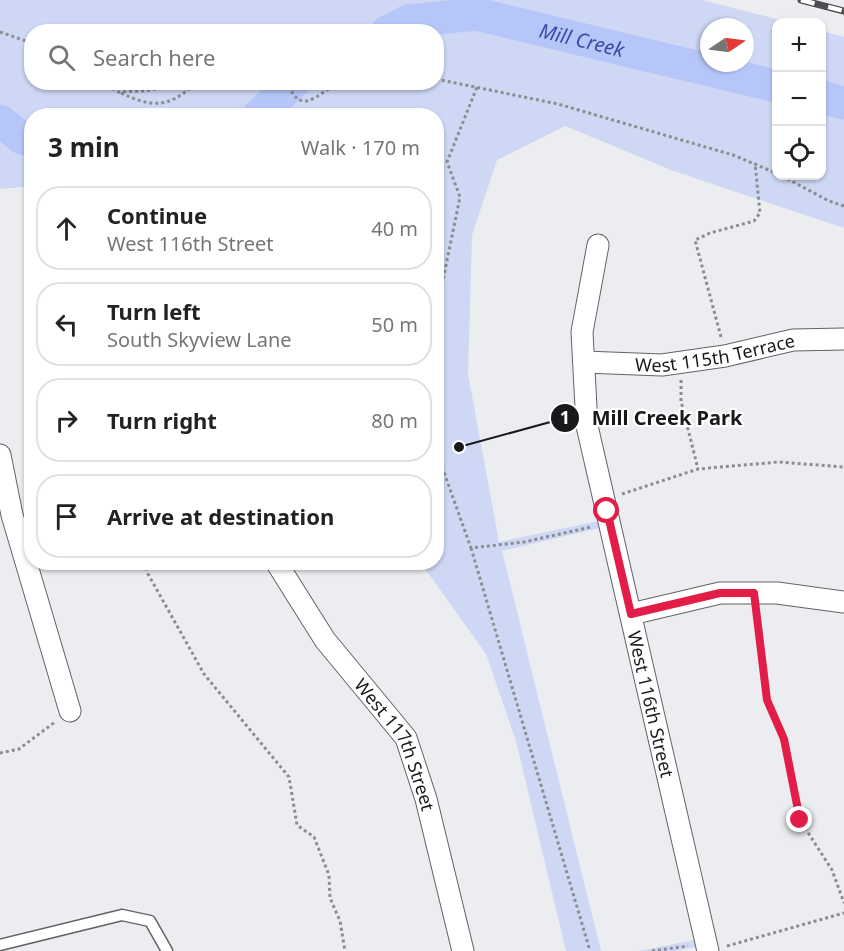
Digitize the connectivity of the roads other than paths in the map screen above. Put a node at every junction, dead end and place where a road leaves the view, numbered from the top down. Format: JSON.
{"nodes":[{"id":1,"x":598,"y":245,"type":"dead end"},
{"id":2,"x":844,"y":339,"type":"edge"},
{"id":3,"x":584,"y":362,"type":"junction"},
{"id":4,"x":0,"y":455,"type":"edge"},
{"id":5,"x":15,"y":514,"type":"edge"},
{"id":6,"x":24,"y":546,"type":"edge"},
{"id":7,"x":31,"y":570,"type":"edge"},
{"id":8,"x":281,"y":570,"type":"edge"},
{"id":9,"x":844,"y":602,"type":"edge"},
{"id":10,"x":631,"y":614,"type":"junction"},
{"id":11,"x":70,"y":711,"type":"road end"},
{"id":12,"x":0,"y":945,"type":"edge"},
{"id":13,"x":708,"y":949,"type":"edge"},
{"id":14,"x":166,"y":951,"type":"edge"},
{"id":15,"x":463,"y":951,"type":"edge"}],
"edges":[{"from":1,"to":3,"type":"street","name":"West 116th Street"},
{"from":2,"to":3,"type":"street","name":"West 115th Terrace"},
{"from":3,"to":10,"type":"street","name":"West 116th Street"},
{"from":4,"to":5,"type":"street"},
{"from":5,"to":6,"type":"street"},
{"from":7,"to":11,"type":"street"},
{"from":8,"to":15,"type":"street","name":"West 117th Street"},
{"from":9,"to":10,"type":"street"},
{"from":10,"to":13,"type":"street","name":"West 116th Street"},
{"from":12,"to":14,"type":"lane"}]}
